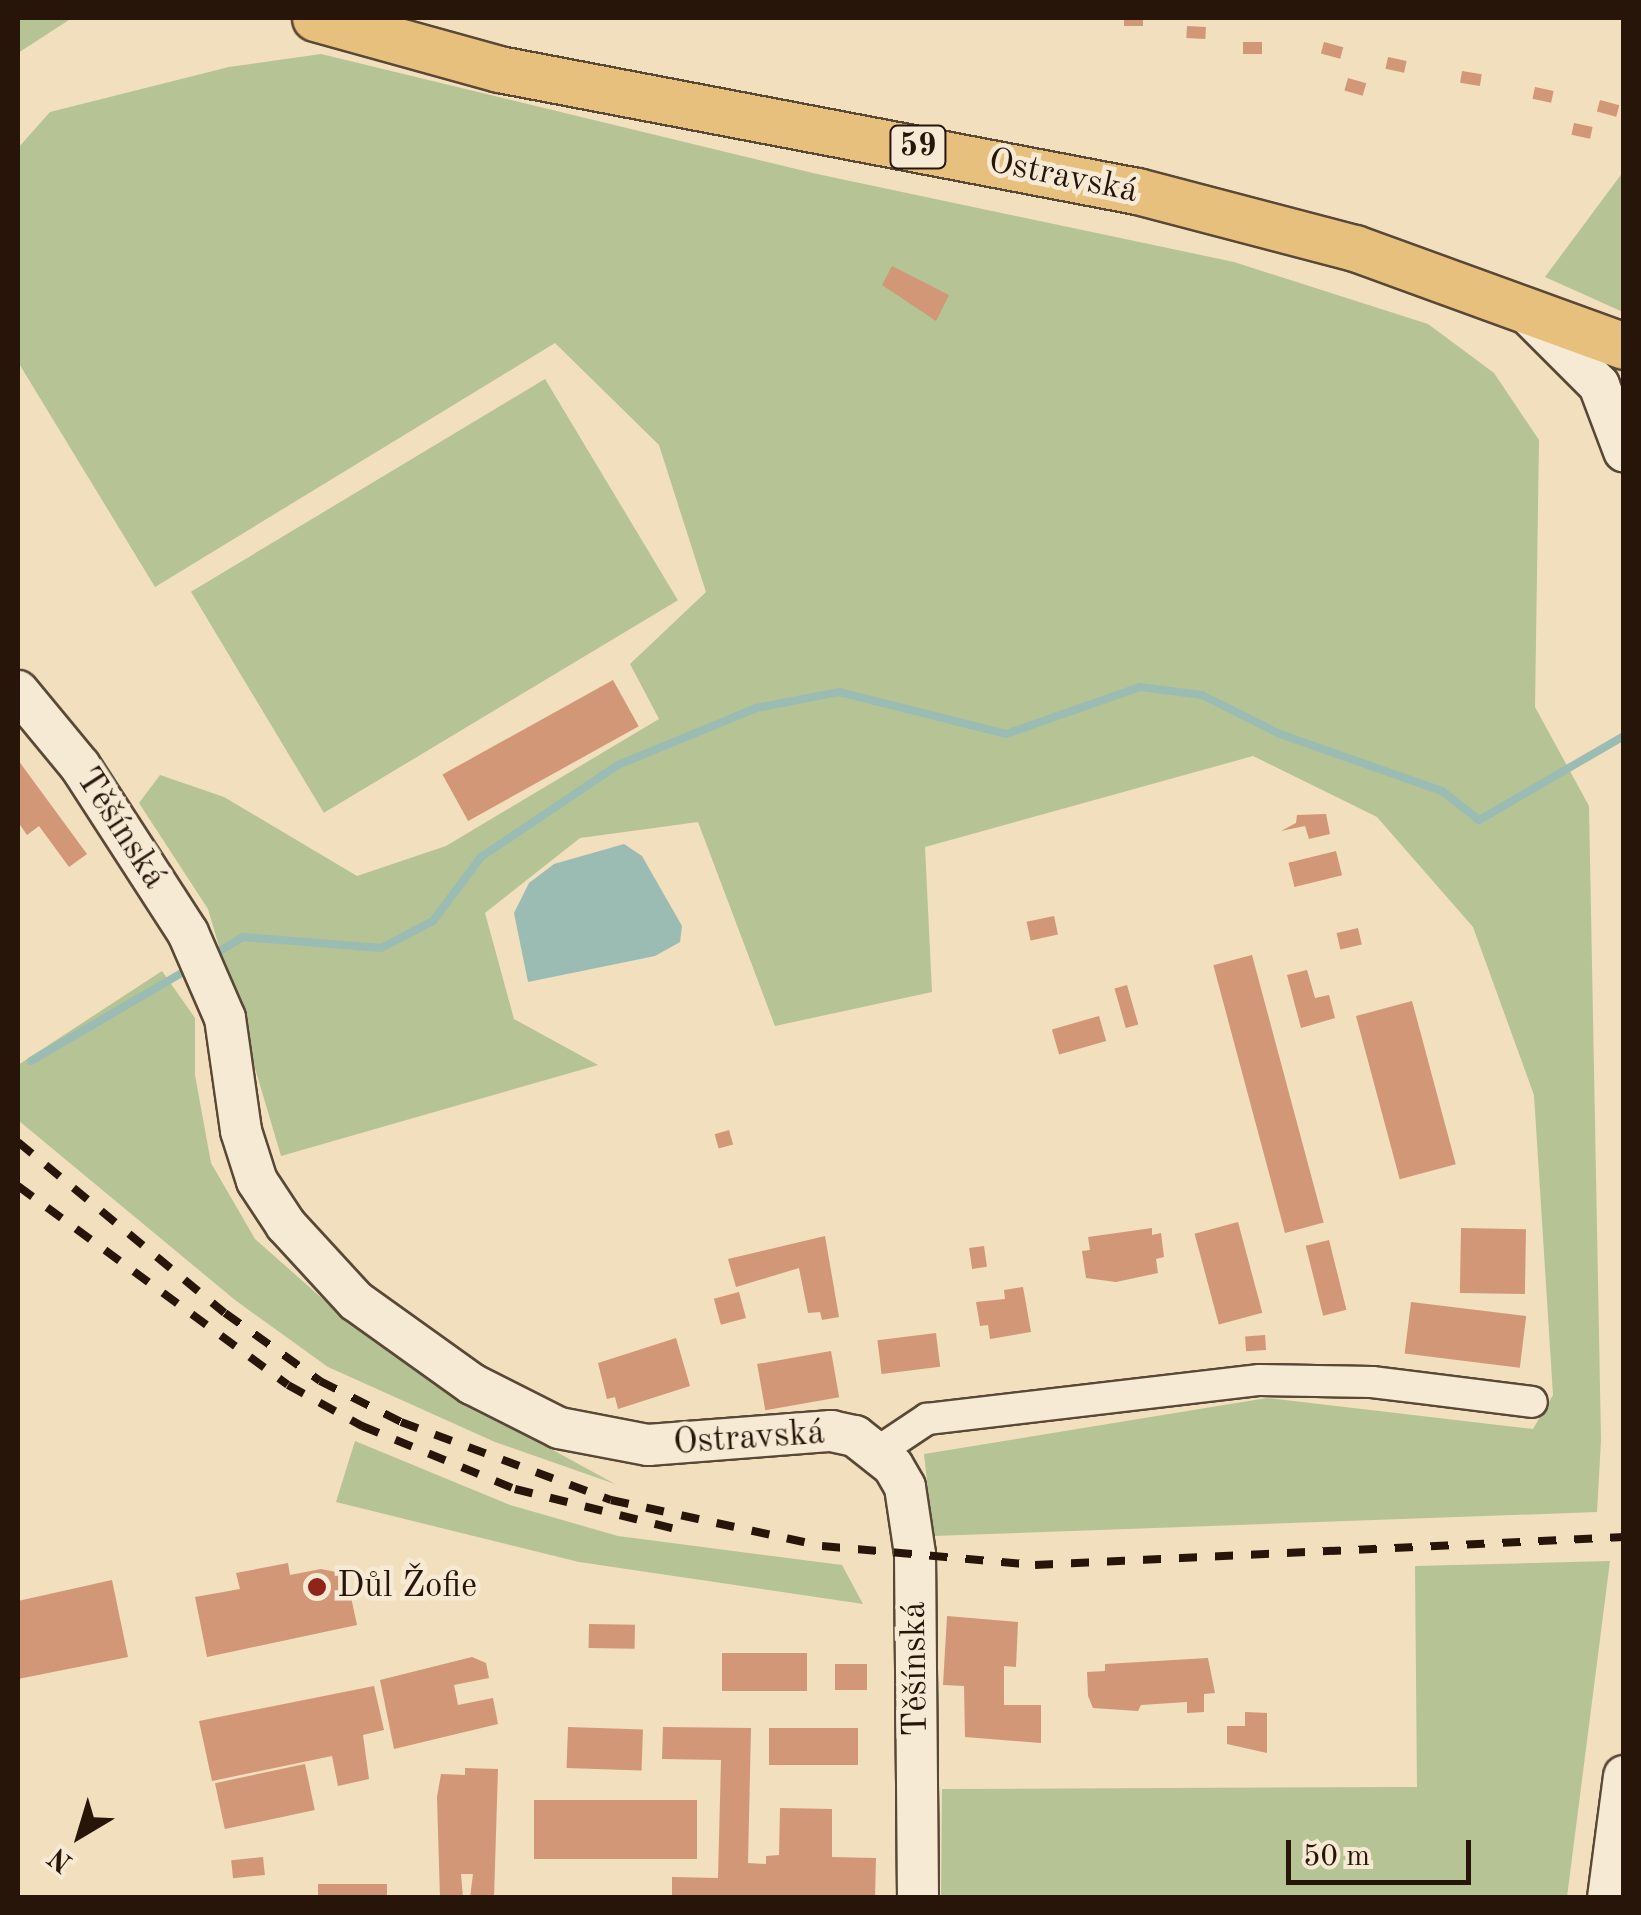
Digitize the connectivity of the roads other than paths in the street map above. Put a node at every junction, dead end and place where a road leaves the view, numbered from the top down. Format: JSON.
{"nodes":[{"id":1,"x":315,"y":18,"type":"edge"},
{"id":2,"x":1514,"y":303,"type":"junction"},
{"id":3,"x":1624,"y":346,"type":"edge"},
{"id":4,"x":1624,"y":451,"type":"edge"},
{"id":5,"x":18,"y":691,"type":"edge"},
{"id":6,"x":211,"y":974,"type":"joint"},
{"id":7,"x":1532,"y":1402,"type":"dead end"},
{"id":8,"x":880,"y":1451,"type":"junction"},
{"id":9,"x":1624,"y":1776,"type":"edge"},
{"id":10,"x":918,"y":1898,"type":"edge"},
{"id":11,"x":1608,"y":1898,"type":"edge"}],
"edges":[{"from":1,"to":2,"type":"main road","name":"Ostravská","number":"59"},
{"from":2,"to":3,"type":"main road","name":"Ostravská","number":"59"},
{"from":2,"to":4,"type":"street"},
{"from":5,"to":6,"type":"street","name":"Těšínská"},
{"from":6,"to":8,"type":"street","name":"Ostravská"},
{"from":7,"to":8,"type":"street"},
{"from":8,"to":10,"type":"street","name":"Těšínská"},
{"from":9,"to":11,"type":"street"}]}
